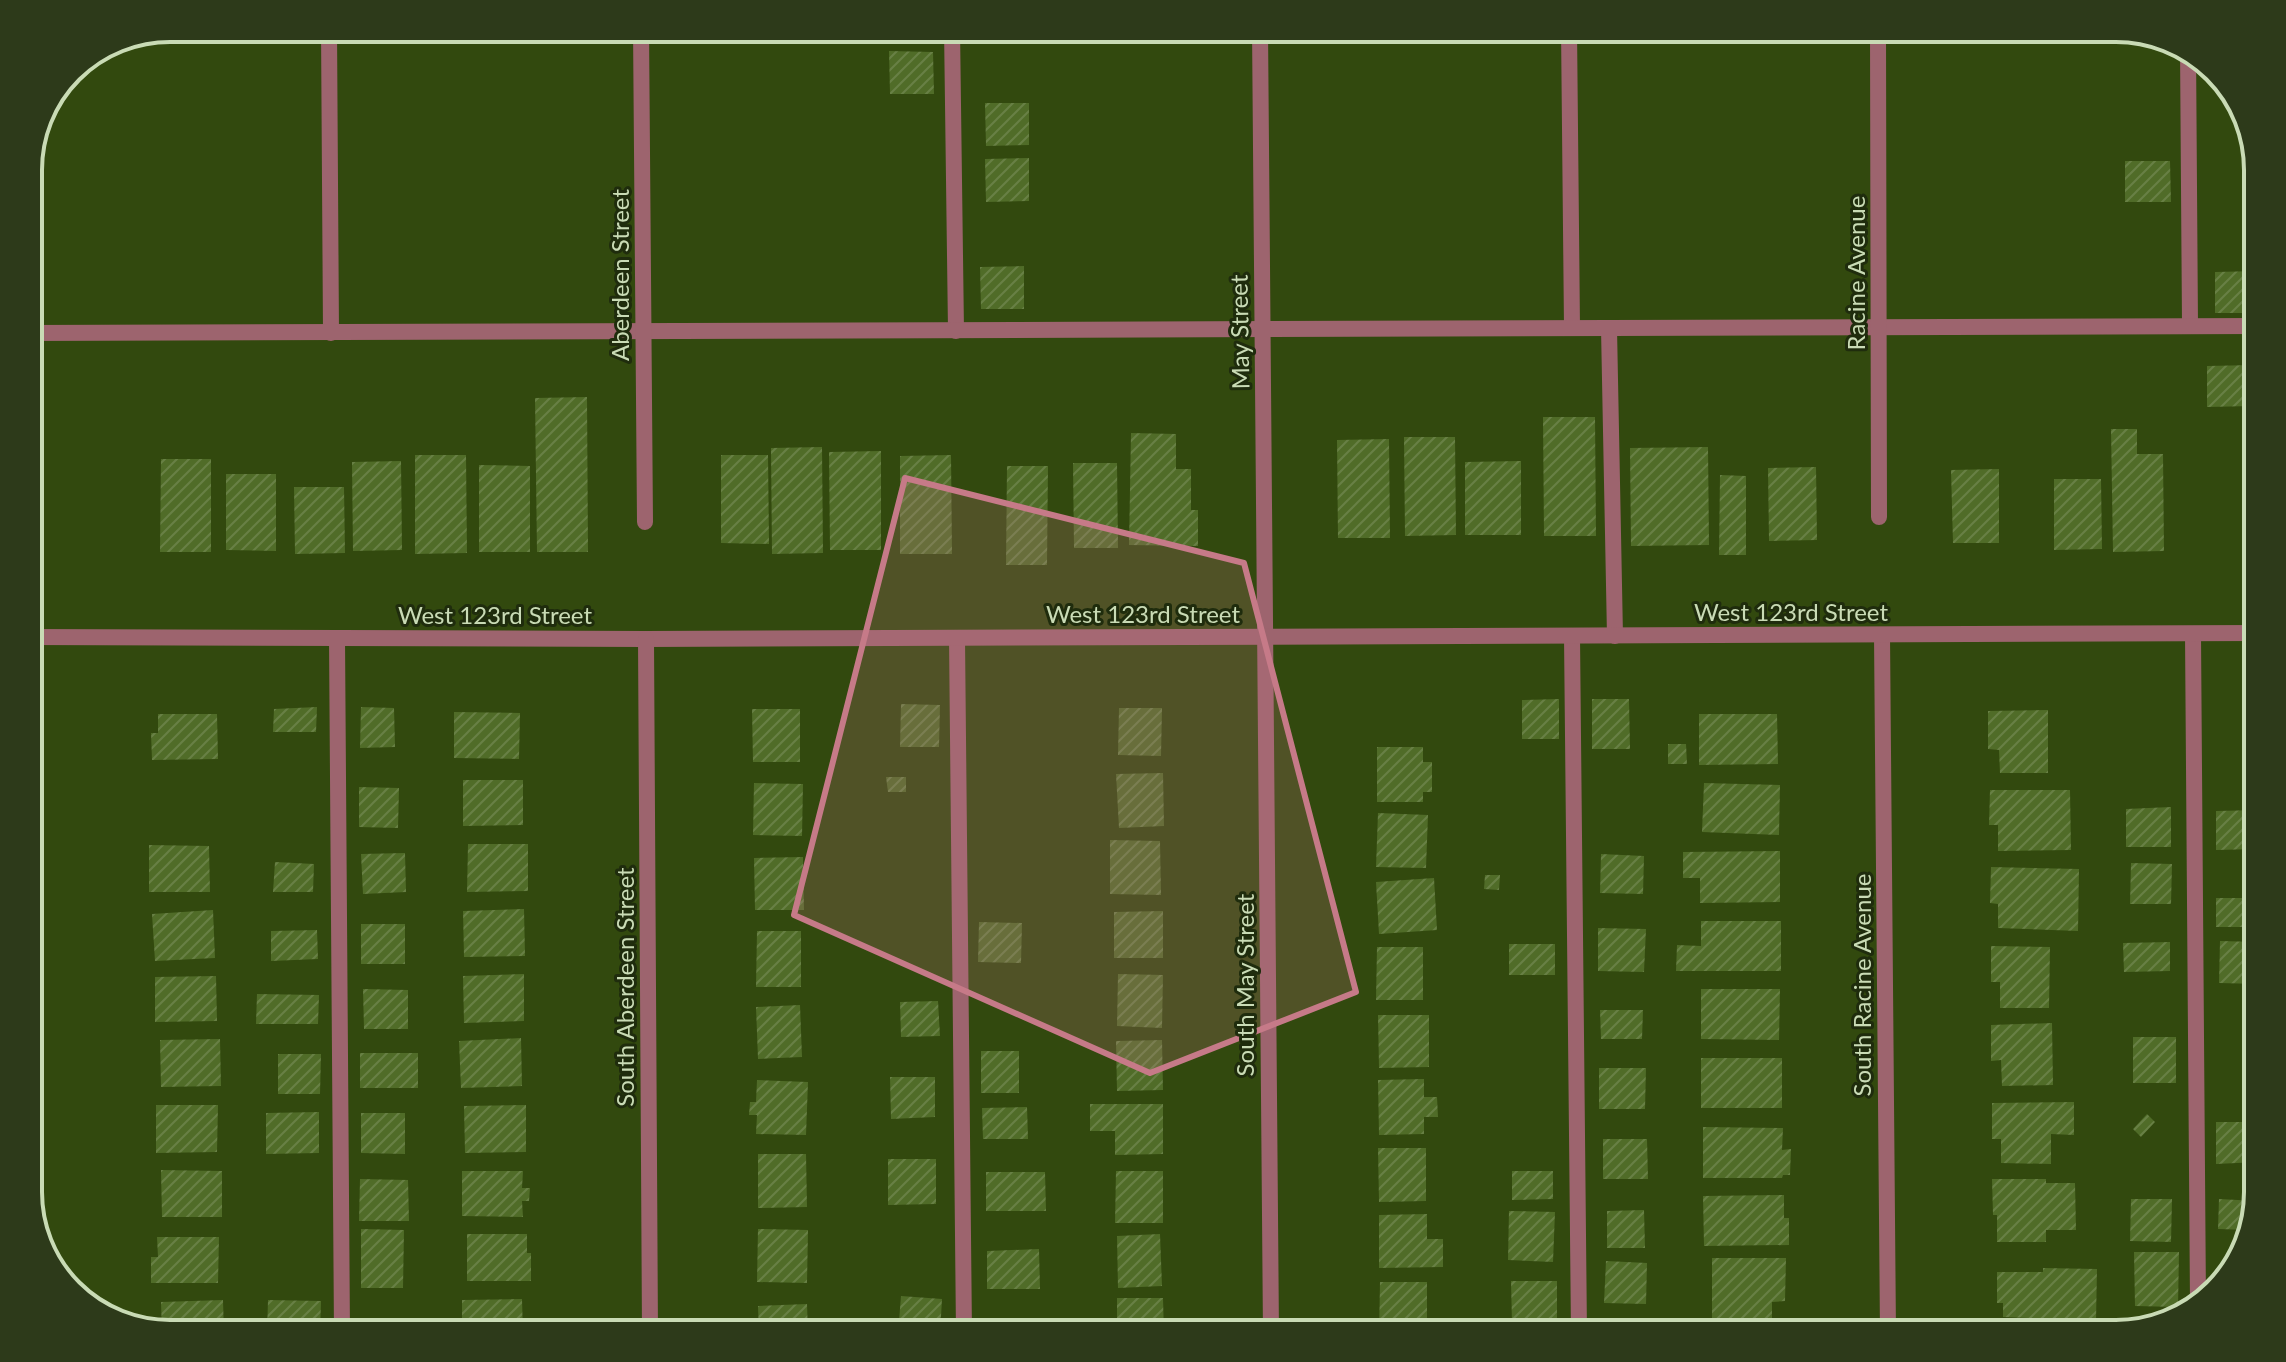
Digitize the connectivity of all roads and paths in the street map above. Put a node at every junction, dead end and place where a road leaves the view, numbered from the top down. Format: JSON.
{"nodes":[{"id":1,"x":329,"y":42,"type":"edge"},
{"id":2,"x":641,"y":42,"type":"edge"},
{"id":3,"x":952,"y":42,"type":"edge"},
{"id":4,"x":1260,"y":42,"type":"edge"},
{"id":5,"x":1569,"y":42,"type":"edge"},
{"id":6,"x":1878,"y":42,"type":"edge"},
{"id":7,"x":2188,"y":64,"type":"edge"},
{"id":8,"x":2190,"y":326,"type":"junction"},
{"id":9,"x":2244,"y":326,"type":"edge"},
{"id":10,"x":1572,"y":328,"type":"junction"},
{"id":11,"x":1609,"y":328,"type":"junction"},
{"id":12,"x":1879,"y":328,"type":"junction"},
{"id":13,"x":1263,"y":330,"type":"junction"},
{"id":14,"x":643,"y":331,"type":"junction"},
{"id":15,"x":956,"y":331,"type":"junction"},
{"id":16,"x":42,"y":333,"type":"edge"},
{"id":17,"x":331,"y":333,"type":"junction"},
{"id":18,"x":1879,"y":517,"type":"dead end"},
{"id":19,"x":645,"y":522,"type":"dead end"},
{"id":20,"x":2244,"y":633,"type":"edge"},
{"id":21,"x":2193,"y":634,"type":"junction"},
{"id":22,"x":1882,"y":635,"type":"junction"},
{"id":23,"x":1266,"y":636,"type":"junction"},
{"id":24,"x":1572,"y":636,"type":"junction"},
{"id":25,"x":1615,"y":636,"type":"junction"},
{"id":26,"x":42,"y":637,"type":"edge"},
{"id":27,"x":337,"y":638,"type":"junction"},
{"id":28,"x":957,"y":638,"type":"junction"},
{"id":29,"x":646,"y":639,"type":"junction"},
{"id":30,"x":2198,"y":1291,"type":"edge"},
{"id":31,"x":342,"y":1320,"type":"edge"},
{"id":32,"x":650,"y":1320,"type":"edge"},
{"id":33,"x":964,"y":1320,"type":"edge"},
{"id":34,"x":1271,"y":1320,"type":"edge"},
{"id":35,"x":1579,"y":1320,"type":"edge"},
{"id":36,"x":1888,"y":1320,"type":"edge"}],
"edges":[{"from":1,"to":17,"type":"street"},
{"from":2,"to":14,"type":"street","name":"Aberdeen Street"},
{"from":3,"to":15,"type":"street"},
{"from":4,"to":13,"type":"street","name":"May Street"},
{"from":5,"to":10,"type":"street"},
{"from":6,"to":12,"type":"street","name":"Racine Avenue"},
{"from":7,"to":8,"type":"street"},
{"from":8,"to":9,"type":"street"},
{"from":8,"to":12,"type":"street"},
{"from":10,"to":11,"type":"street"},
{"from":10,"to":13,"type":"street"},
{"from":11,"to":12,"type":"street"},
{"from":11,"to":25,"type":"street"},
{"from":12,"to":18,"type":"street","name":"Racine Avenue"},
{"from":13,"to":15,"type":"street"},
{"from":13,"to":23,"type":"street","name":"May Street"},
{"from":14,"to":15,"type":"street"},
{"from":14,"to":17,"type":"street"},
{"from":14,"to":19,"type":"street","name":"Aberdeen Street"},
{"from":16,"to":17,"type":"street"},
{"from":20,"to":21,"type":"street","name":"West 123rd Street"},
{"from":21,"to":22,"type":"street","name":"West 123rd Street"},
{"from":21,"to":30,"type":"street"},
{"from":22,"to":25,"type":"street","name":"West 123rd Street"},
{"from":22,"to":36,"type":"street","name":"South Racine Avenue"},
{"from":23,"to":24,"type":"street","name":"West 123rd Street"},
{"from":23,"to":28,"type":"street","name":"West 123rd Street"},
{"from":23,"to":34,"type":"street","name":"South May Street"},
{"from":24,"to":25,"type":"street","name":"West 123rd Street"},
{"from":24,"to":35,"type":"street"},
{"from":26,"to":27,"type":"street","name":"West 123rd Street"},
{"from":27,"to":29,"type":"street","name":"West 123rd Street"},
{"from":27,"to":31,"type":"street"},
{"from":28,"to":29,"type":"street","name":"West 123rd Street"},
{"from":28,"to":33,"type":"street"},
{"from":29,"to":32,"type":"street","name":"South Aberdeen Street"}]}
